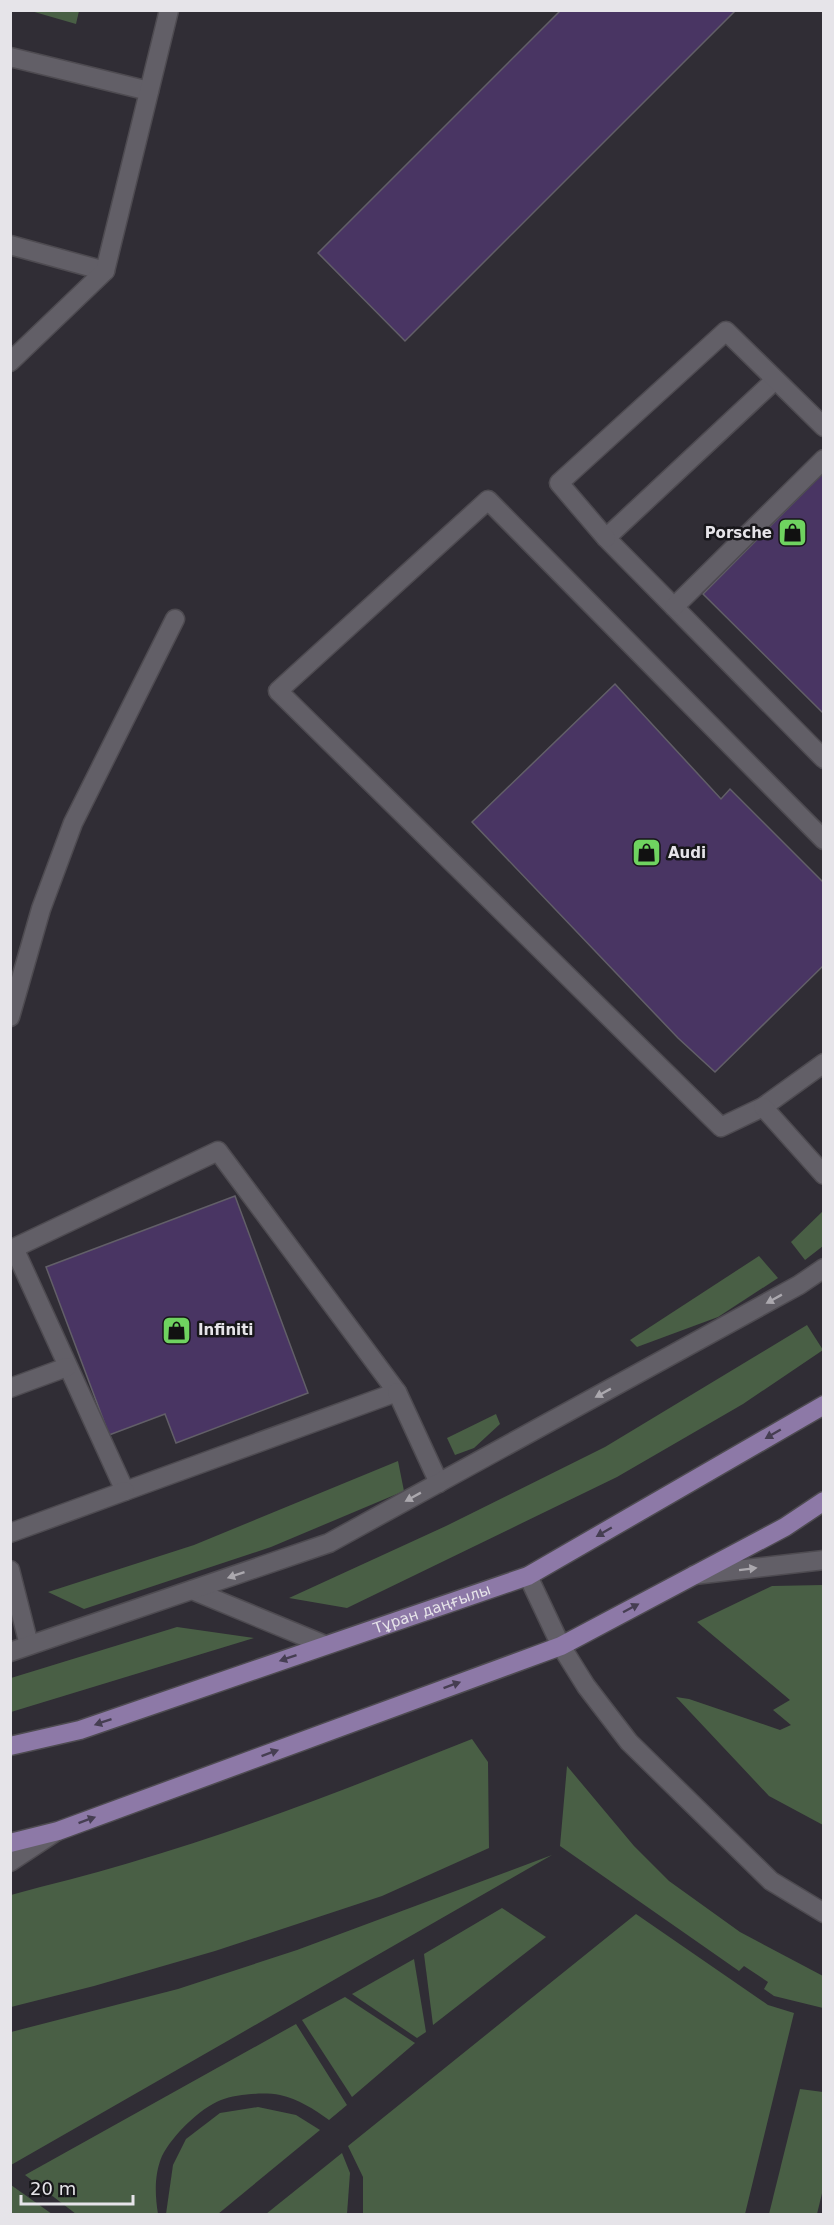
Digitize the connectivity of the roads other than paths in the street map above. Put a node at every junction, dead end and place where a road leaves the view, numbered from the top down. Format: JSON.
{"nodes":[{"id":1,"x":169,"y":10,"type":"edge"},
{"id":2,"x":10,"y":57,"type":"edge"},
{"id":3,"x":149,"y":92,"type":"junction"},
{"id":4,"x":10,"y":245,"type":"edge"},
{"id":5,"x":105,"y":271,"type":"junction"},
{"id":6,"x":10,"y":362,"type":"edge"},
{"id":7,"x":775,"y":380,"type":"junction"},
{"id":8,"x":824,"y":427,"type":"edge"},
{"id":9,"x":824,"y":459,"type":"edge"},
{"id":10,"x":606,"y":538,"type":"junction"},
{"id":11,"x":674,"y":607,"type":"junction"},
{"id":12,"x":175,"y":620,"type":"dead end"},
{"id":13,"x":824,"y":759,"type":"edge"},
{"id":14,"x":824,"y":840,"type":"edge"},
{"id":15,"x":10,"y":1017,"type":"edge"},
{"id":16,"x":824,"y":1063,"type":"edge"},
{"id":17,"x":763,"y":1107,"type":"junction"},
{"id":18,"x":824,"y":1174,"type":"edge"},
{"id":19,"x":824,"y":1268,"type":"edge"},
{"id":20,"x":67,"y":1366,"type":"junction"},
{"id":21,"x":10,"y":1388,"type":"edge"},
{"id":22,"x":398,"y":1392,"type":"junction"},
{"id":23,"x":824,"y":1405,"type":"edge"},
{"id":24,"x":439,"y":1483,"type":"junction"},
{"id":25,"x":125,"y":1491,"type":"junction"},
{"id":26,"x":824,"y":1501,"type":"edge"},
{"id":27,"x":10,"y":1533,"type":"edge"},
{"id":28,"x":824,"y":1560,"type":"edge"},
{"id":29,"x":10,"y":1570,"type":"edge"},
{"id":30,"x":528,"y":1576,"type":"junction"},
{"id":31,"x":690,"y":1576,"type":"junction"},
{"id":32,"x":192,"y":1590,"type":"junction"},
{"id":33,"x":29,"y":1645,"type":"junction"},
{"id":34,"x":324,"y":1645,"type":"junction"},
{"id":35,"x":561,"y":1646,"type":"junction"},
{"id":36,"x":10,"y":1652,"type":"edge"},
{"id":37,"x":10,"y":1746,"type":"edge"},
{"id":38,"x":58,"y":1831,"type":"junction"},
{"id":39,"x":10,"y":1843,"type":"edge"},
{"id":40,"x":10,"y":1862,"type":"edge"},
{"id":41,"x":824,"y":1913,"type":"edge"}],
"edges":[{"from":1,"to":3,"type":"street"},
{"from":2,"to":3,"type":"street"},
{"from":3,"to":5,"type":"street"},
{"from":4,"to":5,"type":"street"},
{"from":5,"to":6,"type":"street"},
{"from":7,"to":8,"type":"street"},
{"from":7,"to":10,"type":"street"},
{"from":7,"to":10,"type":"street"},
{"from":9,"to":11,"type":"street"},
{"from":10,"to":11,"type":"street"},
{"from":11,"to":13,"type":"street"},
{"from":12,"to":15,"type":"street"},
{"from":14,"to":17,"type":"street"},
{"from":16,"to":17,"type":"street"},
{"from":17,"to":18,"type":"street"},
{"from":19,"to":24,"type":"street","one_way":true},
{"from":20,"to":21,"type":"street"},
{"from":20,"to":22,"type":"street"},
{"from":20,"to":25,"type":"street"},
{"from":22,"to":24,"type":"street"},
{"from":22,"to":25,"type":"street"},
{"from":23,"to":30,"type":"main road","name":"Тұран даңғылы","one_way":true},
{"from":24,"to":32,"type":"street","one_way":true},
{"from":25,"to":27,"type":"street"},
{"from":26,"to":31,"type":"main road"},
{"from":31,"to":28,"type":"street","one_way":true},
{"from":29,"to":33,"type":"street"},
{"from":30,"to":34,"type":"main road","name":"Тұран даңғылы"},
{"from":30,"to":35,"type":"street"},
{"from":35,"to":31,"type":"main road","one_way":true},
{"from":32,"to":33,"type":"street"},
{"from":32,"to":34,"type":"street"},
{"from":33,"to":36,"type":"street"},
{"from":34,"to":37,"type":"main road","name":"Тұран даңғылы","one_way":true},
{"from":38,"to":35,"type":"main road","one_way":true},
{"from":35,"to":41,"type":"street"},
{"from":38,"to":39,"type":"main road"},
{"from":38,"to":40,"type":"street"}]}
